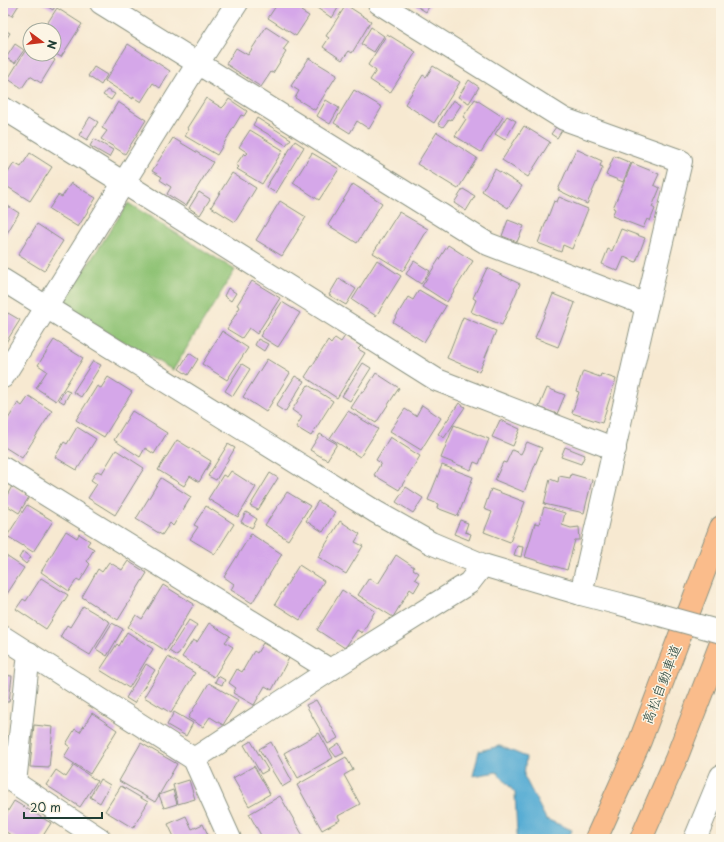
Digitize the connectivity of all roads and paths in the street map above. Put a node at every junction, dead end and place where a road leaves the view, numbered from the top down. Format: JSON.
{"nodes":[{"id":1,"x":101,"y":3,"type":"edge"},
{"id":2,"x":237,"y":3,"type":"edge"},
{"id":3,"x":379,"y":3,"type":"edge"},
{"id":4,"x":198,"y":63,"type":"junction"},
{"id":5,"x":3,"y":108,"type":"edge"},
{"id":6,"x":124,"y":183,"type":"junction"},
{"id":7,"x":3,"y":280,"type":"edge"},
{"id":8,"x":647,"y":305,"type":"junction"},
{"id":9,"x":46,"y":308,"type":"junction"},
{"id":10,"x":3,"y":377,"type":"edge"},
{"id":11,"x":615,"y":448,"type":"junction"},
{"id":12,"x":3,"y":468,"type":"edge"},
{"id":13,"x":721,"y":527,"type":"edge"},
{"id":14,"x":483,"y":565,"type":"junction"},
{"id":15,"x":581,"y":594,"type":"junction"},
{"id":16,"x":721,"y":632,"type":"edge"},
{"id":17,"x":3,"y":637,"type":"edge"},
{"id":18,"x":721,"y":642,"type":"edge"},
{"id":19,"x":29,"y":653,"type":"junction"},
{"id":20,"x":330,"y":670,"type":"junction"},
{"id":21,"x":194,"y":759,"type":"junction"},
{"id":22,"x":721,"y":776,"type":"edge"},
{"id":23,"x":100,"y":839,"type":"edge"},
{"id":24,"x":230,"y":839,"type":"edge"},
{"id":25,"x":596,"y":839,"type":"edge"},
{"id":26,"x":641,"y":839,"type":"edge"},
{"id":27,"x":695,"y":839,"type":"edge"}],
"edges":[{"from":1,"to":4,"type":"street"},
{"from":2,"to":4,"type":"street"},
{"from":3,"to":8,"type":"street"},
{"from":4,"to":6,"type":"street"},
{"from":4,"to":8,"type":"street"},
{"from":5,"to":6,"type":"street"},
{"from":6,"to":9,"type":"street"},
{"from":6,"to":11,"type":"street"},
{"from":7,"to":9,"type":"street"},
{"from":8,"to":11,"type":"street"},
{"from":9,"to":10,"type":"street"},
{"from":9,"to":14,"type":"street"},
{"from":11,"to":15,"type":"street"},
{"from":12,"to":20,"type":"street"},
{"from":13,"to":25,"type":"highway","name":"高松自動車道"},
{"from":14,"to":15,"type":"street"},
{"from":14,"to":20,"type":"street"},
{"from":15,"to":16,"type":"street","bridge":true},
{"from":17,"to":19,"type":"street"},
{"from":18,"to":26,"type":"highway"},
{"from":19,"to":21,"type":"street"},
{"from":19,"to":23,"type":"street"},
{"from":20,"to":21,"type":"street"},
{"from":21,"to":24,"type":"street"},
{"from":22,"to":27,"type":"street"}]}
